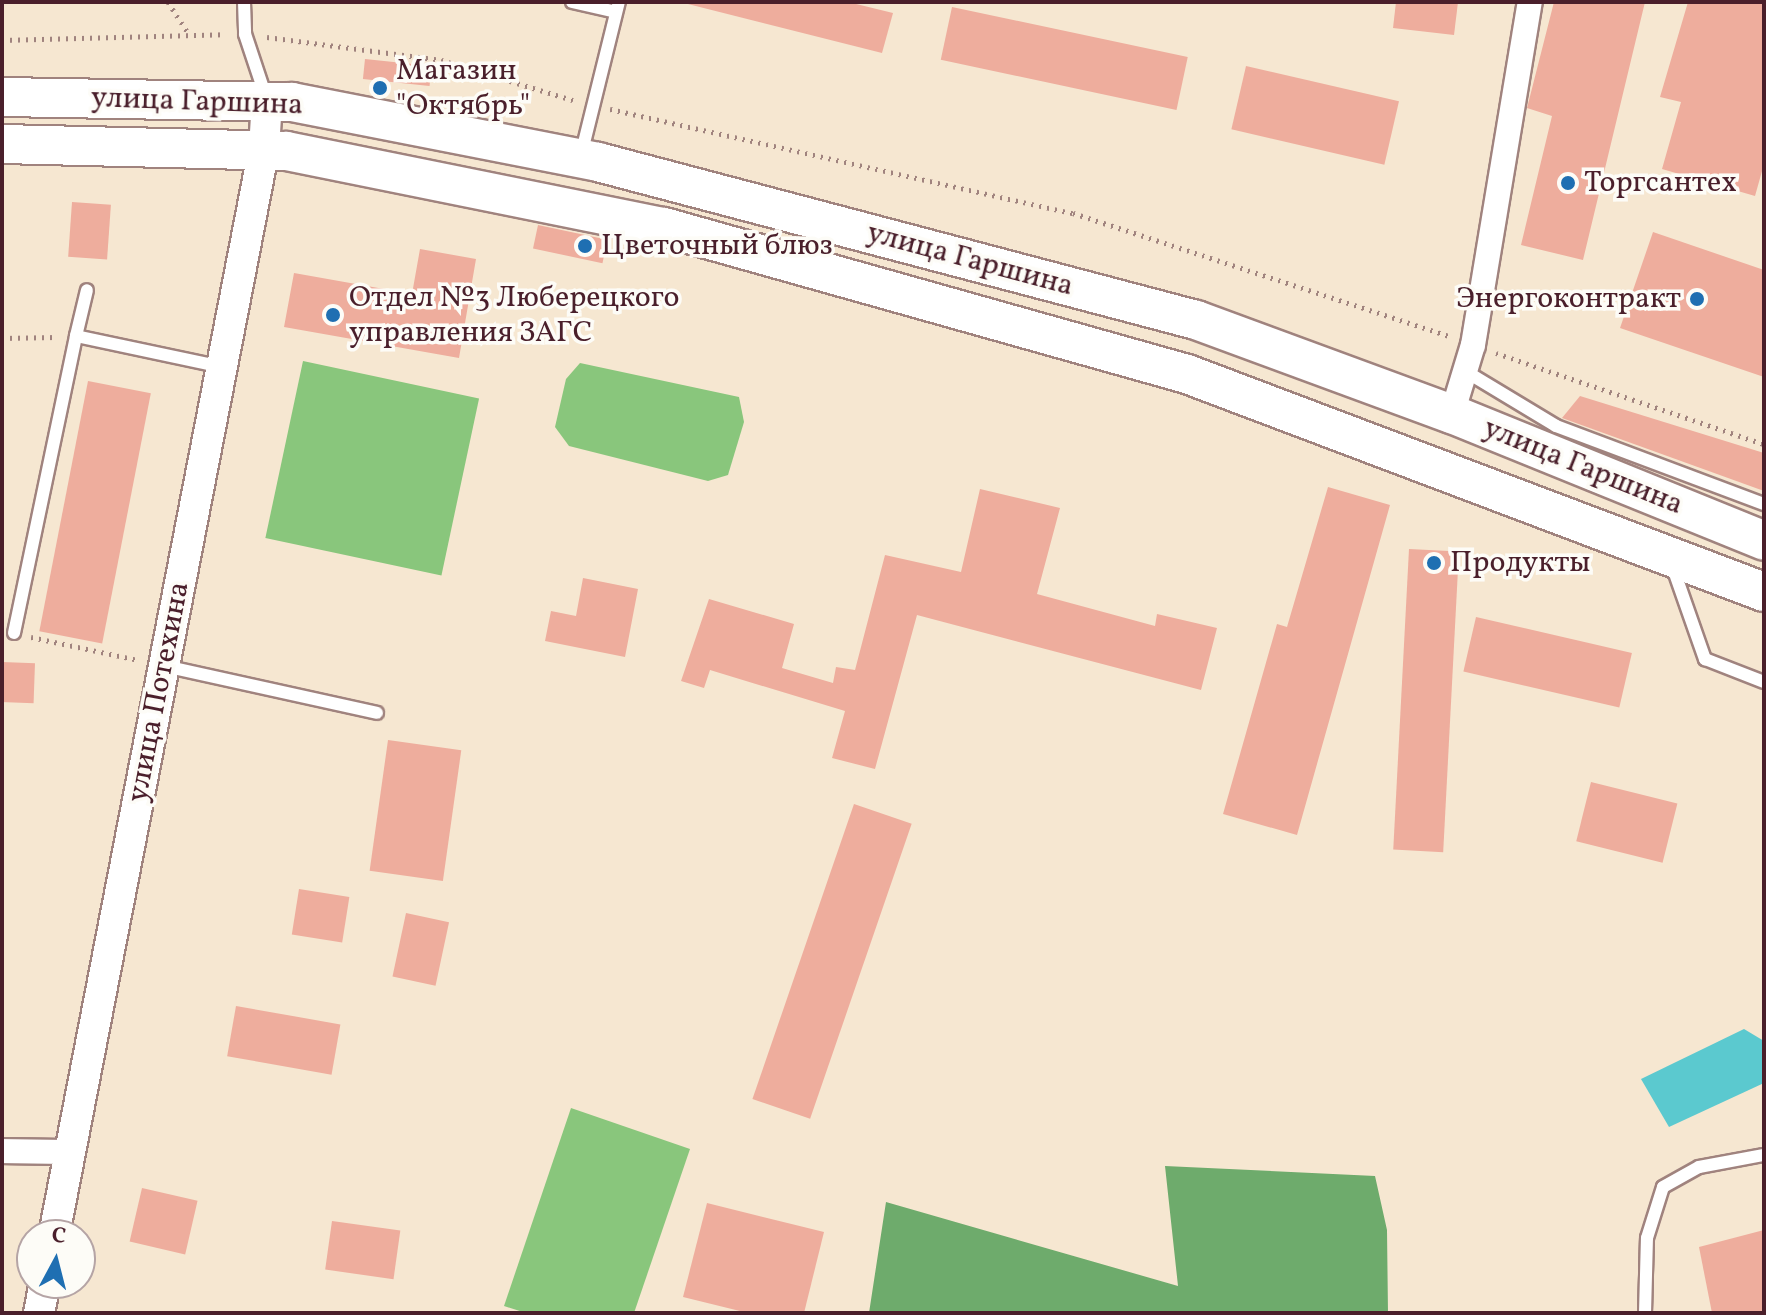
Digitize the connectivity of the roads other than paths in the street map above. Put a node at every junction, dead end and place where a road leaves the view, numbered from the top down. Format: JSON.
{"nodes":[{"id":1,"x":244,"y":2,"type":"edge"},
{"id":2,"x":572,"y":2,"type":"edge"},
{"id":3,"x":1530,"y":2,"type":"edge"},
{"id":4,"x":617,"y":7,"type":"edge"},
{"id":5,"x":2,"y":97,"type":"edge"},
{"id":6,"x":267,"y":100,"type":"junction"},
{"id":7,"x":2,"y":144,"type":"edge"},
{"id":8,"x":264,"y":149,"type":"junction"},
{"id":9,"x":581,"y":158,"type":"junction"},
{"id":10,"x":87,"y":290,"type":"dead end"},
{"id":11,"x":76,"y":336,"type":"junction"},
{"id":12,"x":222,"y":367,"type":"junction"},
{"id":13,"x":1465,"y":371,"type":"junction"},
{"id":14,"x":1452,"y":414,"type":"junction"},
{"id":15,"x":1764,"y":504,"type":"edge"},
{"id":16,"x":1764,"y":541,"type":"edge"},
{"id":17,"x":1668,"y":555,"type":"junction"},
{"id":18,"x":1764,"y":592,"type":"edge"},
{"id":19,"x":14,"y":633,"type":"road end"},
{"id":20,"x":164,"y":666,"type":"junction"},
{"id":21,"x":1764,"y":682,"type":"edge"},
{"id":22,"x":377,"y":713,"type":"dead end"},
{"id":23,"x":2,"y":1151,"type":"edge"},
{"id":24,"x":71,"y":1152,"type":"junction"},
{"id":25,"x":1764,"y":1155,"type":"edge"},
{"id":26,"x":57,"y":1219,"type":"edge"},
{"id":27,"x":1645,"y":1313,"type":"edge"}],
"edges":[{"from":1,"to":6,"type":"lane"},
{"from":2,"to":4,"type":"lane"},
{"from":3,"to":13,"type":"street"},
{"from":4,"to":9,"type":"lane"},
{"from":5,"to":6,"type":"main road","name":"улица Гаршина"},
{"from":6,"to":8,"type":"street","name":"улица Потехина"},
{"from":6,"to":9,"type":"main road","name":"улица Гаршина"},
{"from":7,"to":8,"type":"main road","name":"улица Гаршина"},
{"from":8,"to":12,"type":"street","name":"улица Потехина"},
{"from":8,"to":17,"type":"main road","name":"улица Гаршина"},
{"from":9,"to":14,"type":"main road","name":"улица Гаршина"},
{"from":10,"to":11,"type":"lane"},
{"from":11,"to":12,"type":"lane"},
{"from":11,"to":19,"type":"lane"},
{"from":12,"to":20,"type":"street","name":"улица Потехина"},
{"from":13,"to":14,"type":"street"},
{"from":13,"to":15,"type":"lane"},
{"from":14,"to":16,"type":"main road","name":"улица Гаршина"},
{"from":17,"to":18,"type":"main road","name":"улица Гаршина"},
{"from":17,"to":21,"type":"lane"},
{"from":20,"to":22,"type":"lane"},
{"from":20,"to":24,"type":"street","name":"улица Потехина"},
{"from":23,"to":24,"type":"street"},
{"from":24,"to":26,"type":"street","name":"улица Потехина"},
{"from":25,"to":27,"type":"lane"}]}
